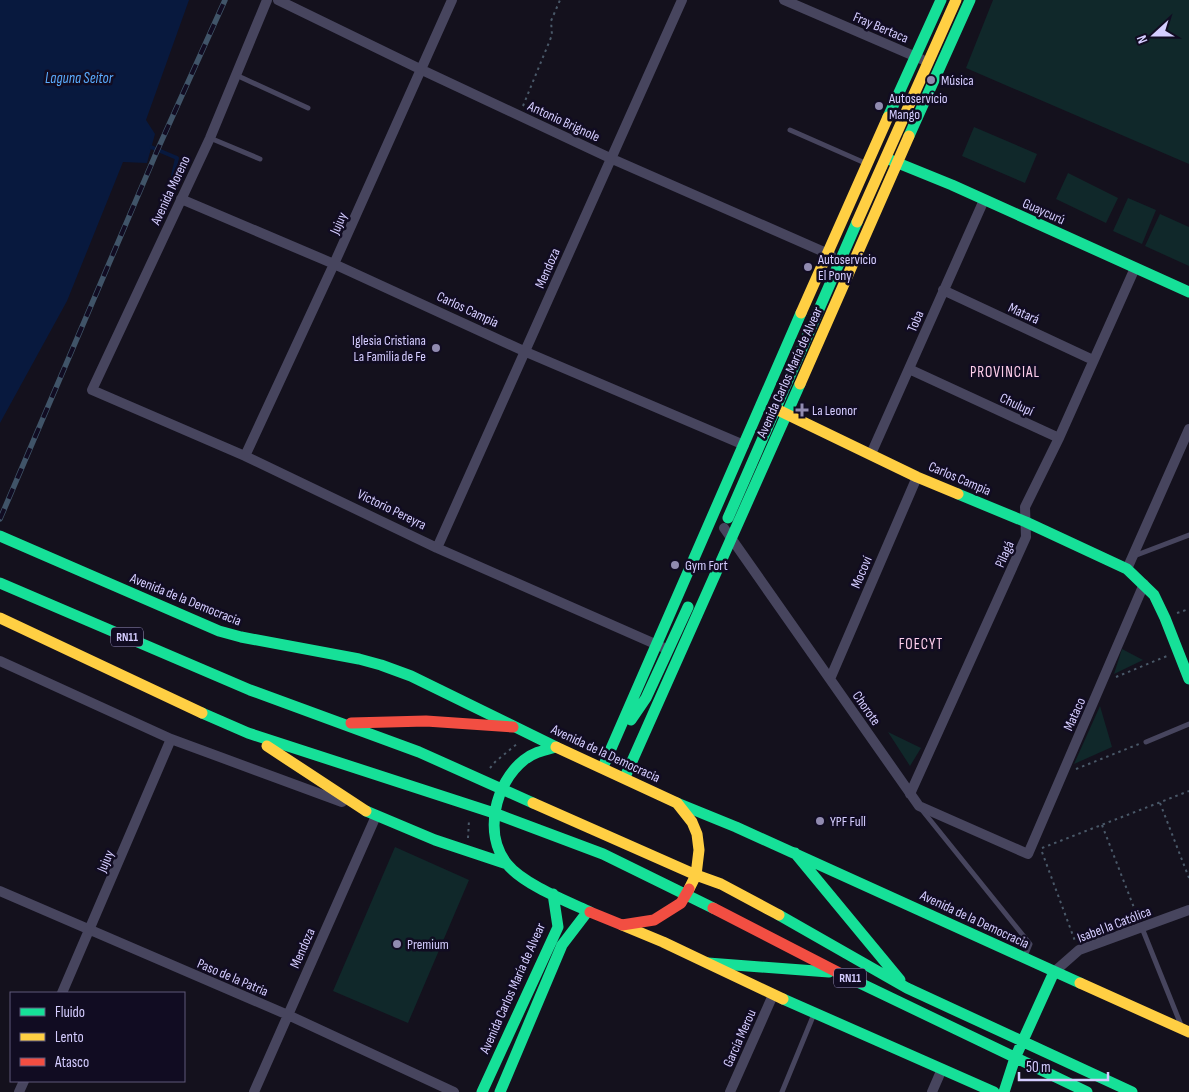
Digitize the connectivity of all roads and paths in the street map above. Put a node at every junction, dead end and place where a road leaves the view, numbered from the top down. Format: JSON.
{"nodes":[{"id":1,"x":267,"y":0,"type":"edge"},
{"id":2,"x":278,"y":0,"type":"edge"},
{"id":3,"x":452,"y":0,"type":"edge"},
{"id":4,"x":560,"y":0,"type":"edge"},
{"id":5,"x":682,"y":0,"type":"edge"},
{"id":6,"x":784,"y":0,"type":"edge"},
{"id":7,"x":941,"y":0,"type":"edge"},
{"id":8,"x":956,"y":0,"type":"edge"},
{"id":9,"x":970,"y":0,"type":"edge"},
{"id":10,"x":916,"y":56,"type":"junction"},
{"id":11,"x":934,"y":65,"type":"junction"},
{"id":12,"x":422,"y":70,"type":"junction"},
{"id":13,"x":235,"y":75,"type":"junction"},
{"id":14,"x":308,"y":108,"type":"dead end"},
{"id":15,"x":519,"y":115,"type":"junction"},
{"id":16,"x":790,"y":130,"type":"dead end"},
{"id":17,"x":210,"y":138,"type":"junction"},
{"id":18,"x":610,"y":158,"type":"junction"},
{"id":19,"x":886,"y":158,"type":"junction"},
{"id":20,"x":260,"y":159,"type":"dead end"},
{"id":21,"x":868,"y":164,"type":"junction"},
{"id":22,"x":899,"y":164,"type":"junction"},
{"id":23,"x":181,"y":199,"type":"junction"},
{"id":24,"x":984,"y":200,"type":"junction"},
{"id":25,"x":827,"y":253,"type":"junction"},
{"id":26,"x":841,"y":259,"type":"junction"},
{"id":27,"x":334,"y":264,"type":"junction"},
{"id":28,"x":1135,"y":268,"type":"junction"},
{"id":29,"x":943,"y":290,"type":"junction"},
{"id":30,"x":1189,"y":292,"type":"edge"},
{"id":31,"x":526,"y":352,"type":"junction"},
{"id":32,"x":1093,"y":360,"type":"junction"},
{"id":33,"x":909,"y":369,"type":"junction"},
{"id":34,"x":92,"y":390,"type":"joint"},
{"id":35,"x":762,"y":402,"type":"junction"},
{"id":36,"x":775,"y":408,"type":"junction"},
{"id":37,"x":786,"y":414,"type":"junction"},
{"id":38,"x":1189,"y":429,"type":"edge"},
{"id":39,"x":1060,"y":438,"type":"junction"},
{"id":40,"x":744,"y":445,"type":"junction"},
{"id":41,"x":871,"y":454,"type":"junction"},
{"id":42,"x":245,"y":456,"type":"junction"},
{"id":43,"x":917,"y":477,"type":"junction"},
{"id":44,"x":1026,"y":522,"type":"junction"},
{"id":45,"x":727,"y":532,"type":"junction"},
{"id":46,"x":1189,"y":535,"type":"edge"},
{"id":47,"x":0,"y":536,"type":"edge"},
{"id":48,"x":437,"y":548,"type":"junction"},
{"id":49,"x":1134,"y":556,"type":"junction"},
{"id":50,"x":1127,"y":569,"type":"junction"},
{"id":51,"x":2,"y":583,"type":"edge"},
{"id":52,"x":1144,"y":584,"type":"junction"},
{"id":53,"x":0,"y":618,"type":"edge"},
{"id":54,"x":656,"y":645,"type":"junction"},
{"id":55,"x":674,"y":652,"type":"junction"},
{"id":56,"x":1178,"y":652,"type":"junction"},
{"id":57,"x":0,"y":661,"type":"edge"},
{"id":58,"x":830,"y":679,"type":"junction"},
{"id":59,"x":1189,"y":679,"type":"edge"},
{"id":60,"x":1103,"y":682,"type":"junction"},
{"id":61,"x":646,"y":698,"type":"junction"},
{"id":62,"x":343,"y":723,"type":"junction"},
{"id":63,"x":1189,"y":724,"type":"edge"},
{"id":64,"x":513,"y":727,"type":"junction"},
{"id":65,"x":248,"y":733,"type":"junction"},
{"id":66,"x":172,"y":739,"type":"junction"},
{"id":67,"x":1146,"y":742,"type":"joint"},
{"id":68,"x":614,"y":743,"type":"junction"},
{"id":69,"x":556,"y":746,"type":"junction"},
{"id":70,"x":634,"y":757,"type":"junction"},
{"id":71,"x":603,"y":767,"type":"junction"},
{"id":72,"x":1062,"y":774,"type":"junction"},
{"id":73,"x":625,"y":777,"type":"junction"},
{"id":74,"x":503,"y":789,"type":"junction"},
{"id":75,"x":1189,"y":791,"type":"edge"},
{"id":76,"x":910,"y":794,"type":"junction"},
{"id":77,"x":1160,"y":802,"type":"junction"},
{"id":78,"x":677,"y":803,"type":"junction"},
{"id":79,"x":919,"y":806,"type":"junction"},
{"id":80,"x":371,"y":813,"type":"junction"},
{"id":81,"x":494,"y":813,"type":"junction"},
{"id":82,"x":1102,"y":825,"type":"junction"},
{"id":83,"x":795,"y":853,"type":"junction"},
{"id":84,"x":1028,"y":854,"type":"joint"},
{"id":85,"x":507,"y":864,"type":"junction"},
{"id":86,"x":696,"y":875,"type":"junction"},
{"id":87,"x":1189,"y":878,"type":"edge"},
{"id":88,"x":0,"y":891,"type":"edge"},
{"id":89,"x":553,"y":894,"type":"junction"},
{"id":90,"x":686,"y":894,"type":"junction"},
{"id":91,"x":1189,"y":910,"type":"edge"},
{"id":92,"x":588,"y":911,"type":"junction"},
{"id":93,"x":622,"y":925,"type":"junction"},
{"id":94,"x":1142,"y":928,"type":"junction"},
{"id":95,"x":90,"y":930,"type":"junction"},
{"id":96,"x":1079,"y":950,"type":"junction"},
{"id":97,"x":1024,"y":958,"type":"junction"},
{"id":98,"x":708,"y":964,"type":"junction"},
{"id":99,"x":837,"y":972,"type":"junction"},
{"id":100,"x":1054,"y":972,"type":"junction"},
{"id":101,"x":907,"y":988,"type":"junction"},
{"id":102,"x":62,"y":992,"type":"edge"},
{"id":103,"x":773,"y":995,"type":"junction"},
{"id":104,"x":814,"y":1013,"type":"junction"},
{"id":105,"x":288,"y":1015,"type":"junction"},
{"id":106,"x":1186,"y":1031,"type":"edge"},
{"id":107,"x":1022,"y":1042,"type":"junction"},
{"id":108,"x":1015,"y":1058,"type":"junction"},
{"id":109,"x":942,"y":1069,"type":"junction"},
{"id":110,"x":254,"y":1092,"type":"edge"},
{"id":111,"x":454,"y":1092,"type":"edge"},
{"id":112,"x":482,"y":1092,"type":"edge"},
{"id":113,"x":500,"y":1092,"type":"edge"},
{"id":114,"x":730,"y":1092,"type":"edge"},
{"id":115,"x":782,"y":1092,"type":"edge"},
{"id":116,"x":932,"y":1092,"type":"edge"},
{"id":117,"x":994,"y":1092,"type":"edge"},
{"id":118,"x":1004,"y":1092,"type":"edge"},
{"id":119,"x":1087,"y":1092,"type":"edge"},
{"id":120,"x":1132,"y":1092,"type":"edge"}],
"edges":[{"from":1,"to":13,"type":"street","name":"Avenida Moreno"},
{"from":2,"to":12,"type":"street","name":"Antonio Brignole"},
{"from":3,"to":12,"type":"street","name":"Jujuy"},
{"from":4,"to":15,"type":"path"},
{"from":5,"to":18,"type":"street","name":"Mendoza"},
{"from":6,"to":10,"type":"street","name":"Fray Bertaca"},
{"from":7,"to":10,"type":"main road","name":"Avenida Carlos María de Alvear"},
{"from":8,"to":11,"type":"main road","name":"Avenida Carlos María de Alvear"},
{"from":9,"to":11,"type":"main road","name":"Avenida Carlos María de Alvear"},
{"from":10,"to":11,"type":"street","name":"Fray Bertaca"},
{"from":10,"to":21,"type":"main road","name":"Avenida Carlos María de Alvear"},
{"from":11,"to":19,"type":"main road","name":"Avenida Carlos María de Alvear"},
{"from":11,"to":22,"type":"main road","name":"Avenida Carlos María de Alvear"},
{"from":12,"to":15,"type":"street","name":"Antonio Brignole"},
{"from":12,"to":27,"type":"street","name":"Jujuy"},
{"from":13,"to":14,"type":"lane"},
{"from":13,"to":17,"type":"street","name":"Avenida Moreno"},
{"from":15,"to":18,"type":"street","name":"Antonio Brignole"},
{"from":16,"to":21,"type":"lane"},
{"from":17,"to":20,"type":"lane"},
{"from":17,"to":23,"type":"street","name":"Avenida Moreno"},
{"from":18,"to":25,"type":"street","name":"Antonio Brignole"},
{"from":18,"to":31,"type":"street","name":"Mendoza"},
{"from":19,"to":22,"type":"main road","name":"Guaycurú"},
{"from":19,"to":26,"type":"main road","name":"Avenida Carlos María de Alvear"},
{"from":21,"to":25,"type":"main road","name":"Avenida Carlos María de Alvear"},
{"from":22,"to":24,"type":"main road","name":"Guaycurú"},
{"from":22,"to":37,"type":"main road","name":"Avenida Carlos María de Alvear"},
{"from":23,"to":27,"type":"street","name":"Carlos Campia"},
{"from":23,"to":34,"type":"street","name":"Avenida Moreno"},
{"from":24,"to":28,"type":"main road","name":"Guaycurú"},
{"from":24,"to":29,"type":"street","name":"Toba"},
{"from":25,"to":26,"type":"street","name":"Antonio Brignole"},
{"from":25,"to":35,"type":"main road","name":"Avenida Carlos María de Alvear"},
{"from":26,"to":36,"type":"main road","name":"Avenida Carlos María de Alvear"},
{"from":27,"to":31,"type":"street","name":"Carlos Campia"},
{"from":27,"to":42,"type":"street","name":"Jujuy"},
{"from":28,"to":30,"type":"main road","name":"Guaycurú"},
{"from":28,"to":32,"type":"street","name":"Pilagá"},
{"from":29,"to":32,"type":"street","name":"Matará"},
{"from":29,"to":33,"type":"street","name":"Toba"},
{"from":31,"to":40,"type":"street","name":"Carlos Campia"},
{"from":31,"to":48,"type":"street","name":"Mendoza"},
{"from":32,"to":39,"type":"street","name":"Pilagá"},
{"from":33,"to":39,"type":"street","name":"Chulupí"},
{"from":33,"to":41,"type":"street","name":"Toba"},
{"from":34,"to":42,"type":"street","name":"Victorio Pereyra"},
{"from":35,"to":36,"type":"main road","name":"Carlos Campia"},
{"from":35,"to":40,"type":"main road","name":"Avenida Carlos María de Alvear"},
{"from":36,"to":37,"type":"main road","name":"Carlos Campia"},
{"from":36,"to":45,"type":"main road","name":"Avenida Carlos María de Alvear"},
{"from":37,"to":41,"type":"main road","name":"Carlos Campia"},
{"from":37,"to":45,"type":"main road","name":"Avenida Carlos María de Alvear"},
{"from":38,"to":49,"type":"street"},
{"from":39,"to":44,"type":"street","name":"Pilagá"},
{"from":40,"to":54,"type":"main road","name":"Avenida Carlos María de Alvear"},
{"from":41,"to":43,"type":"main road","name":"Carlos Campia"},
{"from":42,"to":48,"type":"street","name":"Victorio Pereyra"},
{"from":43,"to":44,"type":"main road","name":"Carlos Campia"},
{"from":43,"to":58,"type":"street","name":"Mocoví"},
{"from":44,"to":50,"type":"main road","name":"Carlos Campia"},
{"from":44,"to":76,"type":"street","name":"Pilagá"},
{"from":45,"to":55,"type":"main road","name":"Avenida Carlos María de Alvear"},
{"from":45,"to":58,"type":"street","name":"Chorote"},
{"from":46,"to":49,"type":"lane"},
{"from":47,"to":64,"type":"main road","name":"Avenida de la Democracia"},
{"from":48,"to":54,"type":"street","name":"Victorio Pereyra"},
{"from":49,"to":50,"type":"street"},
{"from":50,"to":52,"type":"main road","name":"Carlos Campia"},
{"from":51,"to":62,"type":"main road","number":"RN11"},
{"from":52,"to":56,"type":"main road","name":"Carlos Campia"},
{"from":52,"to":60,"type":"street","name":"Mataco"},
{"from":53,"to":65,"type":"main road","number":"RN11"},
{"from":54,"to":55,"type":"street","name":"Victorio Pereyra"},
{"from":54,"to":68,"type":"main road","name":"Avenida Carlos María de Alvear"},
{"from":55,"to":61,"type":"main road","name":"Avenida Carlos María de Alvear"},
{"from":55,"to":70,"type":"main road","name":"Avenida Carlos María de Alvear"},
{"from":56,"to":59,"type":"main road","name":"Carlos Campia"},
{"from":56,"to":60,"type":"path"},
{"from":57,"to":66,"type":"street"},
{"from":58,"to":76,"type":"street","name":"Chorote"},
{"from":60,"to":72,"type":"street","name":"Mataco"},
{"from":61,"to":68,"type":"main road","name":"Avenida Carlos María de Alvear"},
{"from":61,"to":70,"type":"main road","name":"Avenida Carlos María de Alvear"},
{"from":62,"to":64,"type":"main road"},
{"from":62,"to":74,"type":"main road","number":"RN11"},
{"from":63,"to":67,"type":"lane"},
{"from":64,"to":69,"type":"main road","name":"Avenida de la Democracia"},
{"from":65,"to":80,"type":"main road"},
{"from":65,"to":81,"type":"main road","number":"RN11"},
{"from":66,"to":80,"type":"street"},
{"from":66,"to":95,"type":"street","name":"Jujuy"},
{"from":67,"to":72,"type":"path"},
{"from":68,"to":71,"type":"main road","name":"Avenida Carlos María de Alvear"},
{"from":69,"to":71,"type":"main road","name":"Avenida de la Democracia"},
{"from":69,"to":74,"type":"main road"},
{"from":70,"to":73,"type":"main road","name":"Avenida Carlos María de Alvear"},
{"from":71,"to":73,"type":"main road","name":"Avenida de la Democracia"},
{"from":72,"to":84,"type":"street","name":"Mataco"},
{"from":73,"to":78,"type":"main road","name":"Avenida de la Democracia"},
{"from":74,"to":81,"type":"main road"},
{"from":74,"to":86,"type":"main road","number":"RN11"},
{"from":75,"to":77,"type":"path"},
{"from":76,"to":79,"type":"street","name":"Chorote"},
{"from":77,"to":82,"type":"path"},
{"from":77,"to":87,"type":"path"},
{"from":78,"to":83,"type":"main road","name":"Avenida de la Democracia"},
{"from":78,"to":86,"type":"main road"},
{"from":79,"to":84,"type":"street","name":"Chorote"},
{"from":79,"to":97,"type":"lane"},
{"from":80,"to":85,"type":"main road"},
{"from":80,"to":105,"type":"street","name":"Mendoza"},
{"from":81,"to":85,"type":"main road"},
{"from":81,"to":90,"type":"main road","number":"RN11"},
{"from":82,"to":94,"type":"path"},
{"from":82,"to":96,"type":"path"},
{"from":83,"to":97,"type":"main road","name":"Avenida de la Democracia"},
{"from":83,"to":101,"type":"main road"},
{"from":85,"to":89,"type":"main road"},
{"from":86,"to":90,"type":"main road"},
{"from":86,"to":101,"type":"main road","number":"RN11"},
{"from":88,"to":95,"type":"street","name":"Paso de la Patria"},
{"from":89,"to":92,"type":"main road"},
{"from":89,"to":112,"type":"main road","name":"Avenida Carlos María de Alvear"},
{"from":90,"to":93,"type":"main road"},
{"from":90,"to":99,"type":"main road","number":"RN11"},
{"from":91,"to":94,"type":"street","name":"Isabel la Católica"},
{"from":92,"to":93,"type":"main road"},
{"from":92,"to":113,"type":"main road","name":"Avenida Carlos María de Alvear"},
{"from":93,"to":98,"type":"main road"},
{"from":94,"to":96,"type":"street","name":"Isabel la Católica"},
{"from":94,"to":106,"type":"lane"},
{"from":95,"to":102,"type":"street","name":"Jujuy"},
{"from":95,"to":105,"type":"street","name":"Paso de la Patria"},
{"from":96,"to":100,"type":"street","name":"Isabel la Católica"},
{"from":97,"to":100,"type":"main road","name":"Avenida de la Democracia"},
{"from":98,"to":99,"type":"main road"},
{"from":98,"to":103,"type":"main road"},
{"from":99,"to":108,"type":"main road","number":"RN11"},
{"from":100,"to":106,"type":"main road","name":"Avenida de la Democracia"},
{"from":100,"to":107,"type":"main road"},
{"from":101,"to":107,"type":"main road","number":"RN11"},
{"from":103,"to":104,"type":"main road"},
{"from":103,"to":114,"type":"street","name":"García Merou"},
{"from":104,"to":109,"type":"main road"},
{"from":104,"to":115,"type":"lane"},
{"from":105,"to":110,"type":"street","name":"Mendoza"},
{"from":105,"to":111,"type":"street","name":"Paso de la Patria"},
{"from":107,"to":108,"type":"main road"},
{"from":107,"to":120,"type":"main road","number":"RN11"},
{"from":108,"to":118,"type":"main road"},
{"from":108,"to":119,"type":"main road","number":"RN11"},
{"from":109,"to":116,"type":"street"},
{"from":109,"to":117,"type":"main road"}]}
